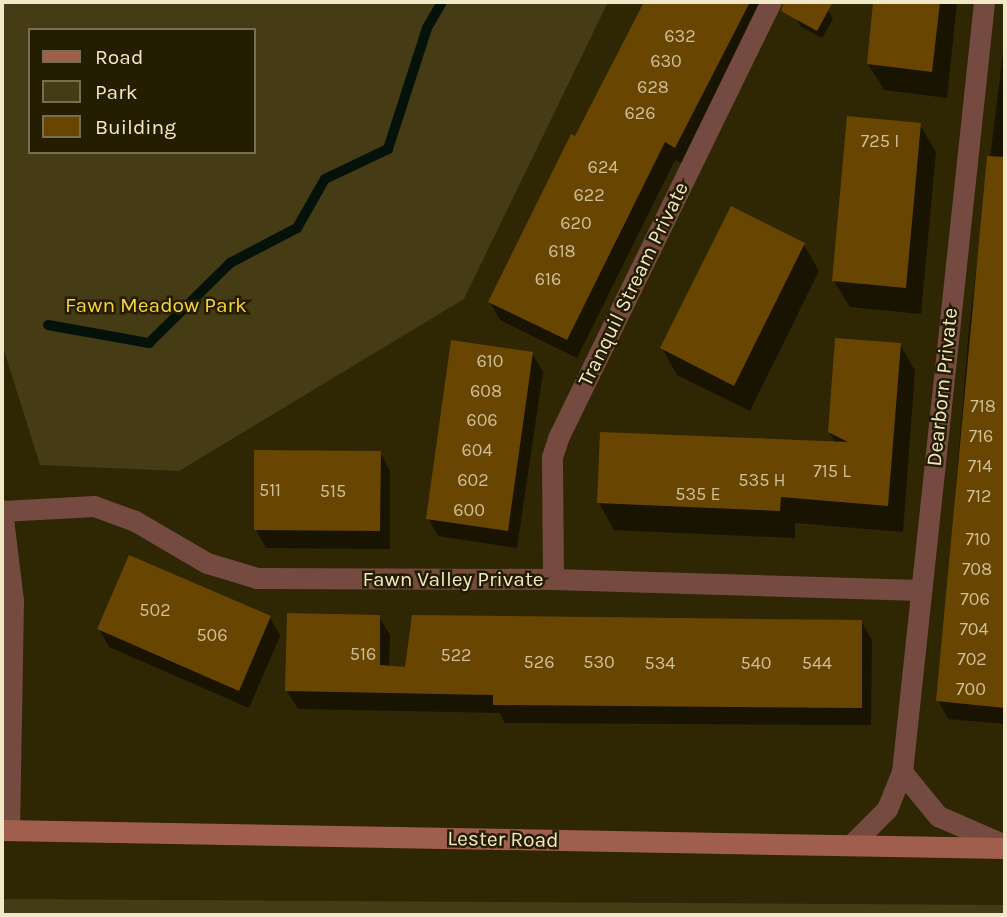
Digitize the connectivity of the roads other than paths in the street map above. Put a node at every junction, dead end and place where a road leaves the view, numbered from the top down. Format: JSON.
{"nodes":[{"id":1,"x":771,"y":2,"type":"edge"},
{"id":2,"x":984,"y":2,"type":"edge"},
{"id":3,"x":2,"y":511,"type":"edge"},
{"id":4,"x":553,"y":579,"type":"junction"},
{"id":5,"x":920,"y":590,"type":"junction"},
{"id":6,"x":902,"y":772,"type":"junction"},
{"id":7,"x":5,"y":830,"type":"edge"},
{"id":8,"x":851,"y":845,"type":"junction"},
{"id":9,"x":1005,"y":846,"type":"edge"}],
"edges":[{"from":1,"to":4,"type":"street","name":"Tranquil Stream Private"},
{"from":2,"to":5,"type":"street","name":"Dearborn Private"},
{"from":3,"to":4,"type":"street","name":"Fawn Valley Private"},
{"from":3,"to":7,"type":"street"},
{"from":4,"to":5,"type":"street","name":"Fawn Valley Private"},
{"from":5,"to":6,"type":"street","name":"Dearborn Private"},
{"from":6,"to":8,"type":"street","name":"Dearborn Private"},
{"from":6,"to":9,"type":"street"},
{"from":7,"to":8,"type":"main road","name":"Lester Road"},
{"from":8,"to":9,"type":"main road","name":"Lester Road"}]}
